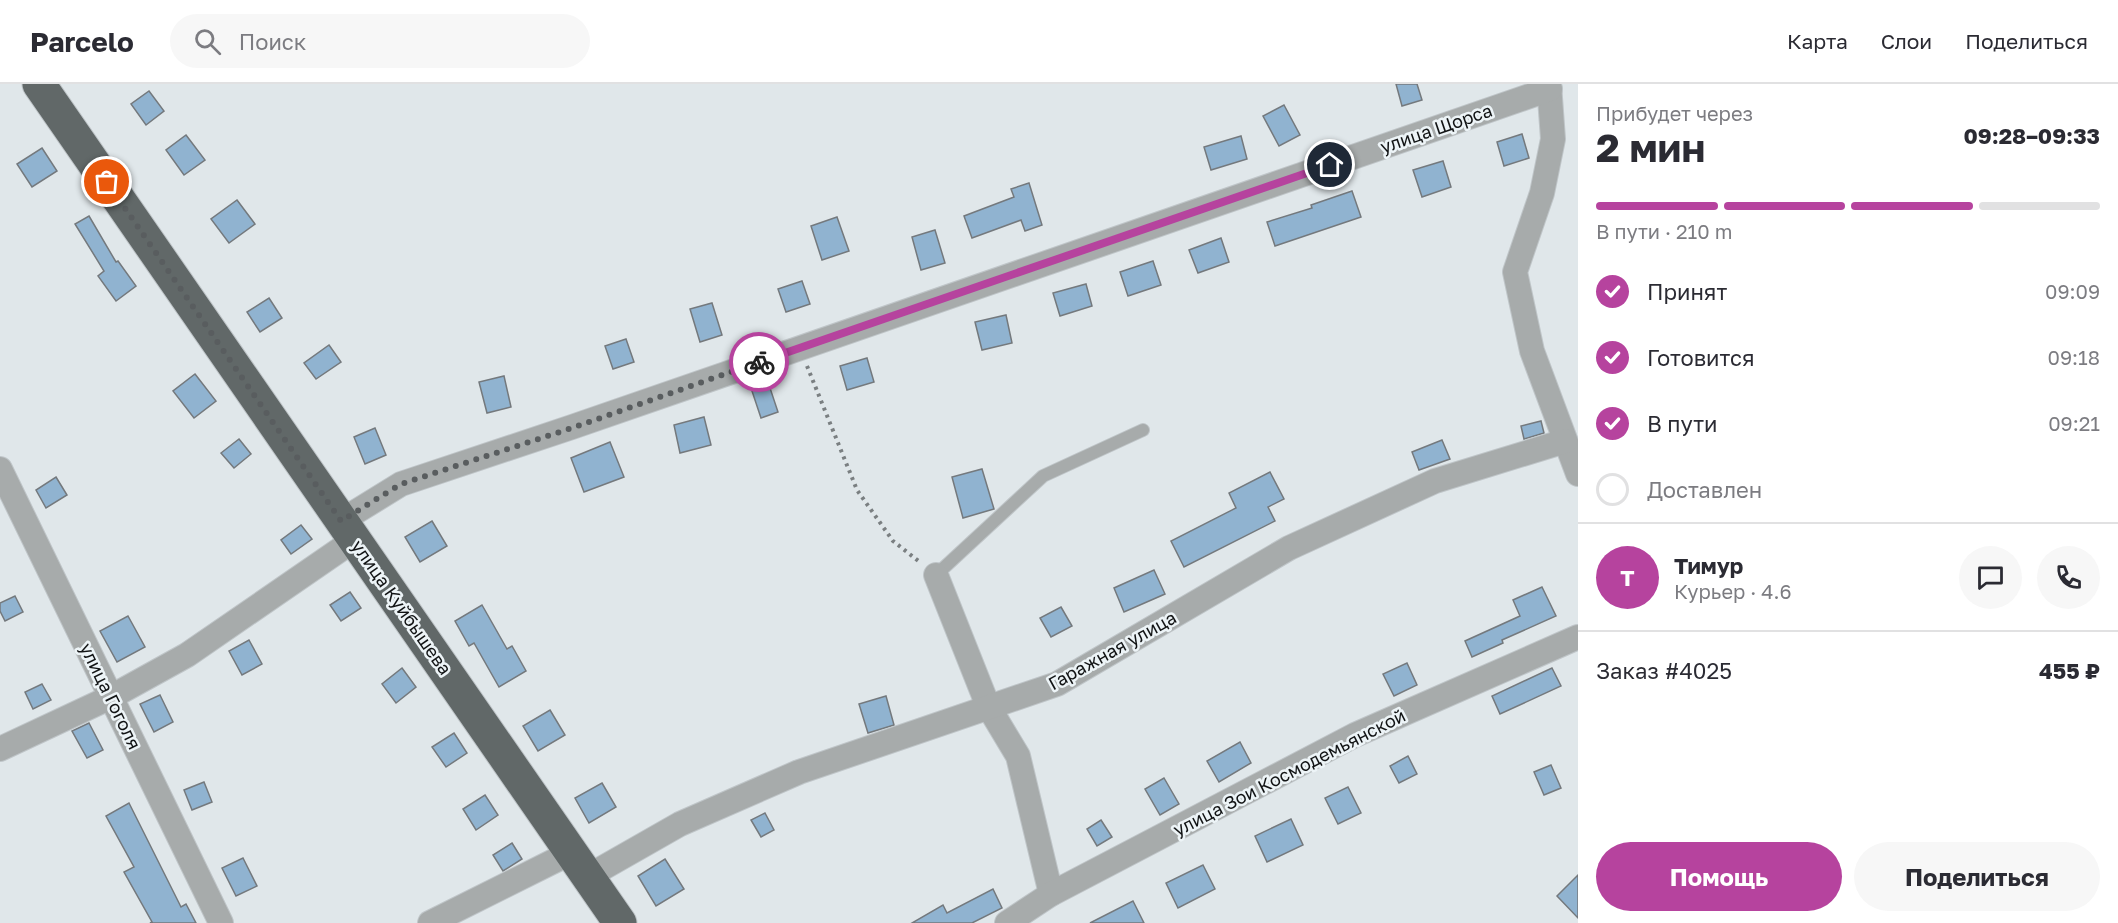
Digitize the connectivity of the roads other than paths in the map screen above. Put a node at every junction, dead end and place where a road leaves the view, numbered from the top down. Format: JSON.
{"nodes":[{"id":1,"x":39,"y":84,"type":"edge"},
{"id":2,"x":1552,"y":86,"type":"edge"},
{"id":3,"x":1143,"y":430,"type":"dead end"},
{"id":4,"x":1565,"y":441,"type":"junction"},
{"id":5,"x":0,"y":469,"type":"edge"},
{"id":6,"x":1578,"y":474,"type":"edge"},
{"id":7,"x":348,"y":530,"type":"junction"},
{"id":8,"x":936,"y":575,"type":"joint"},
{"id":9,"x":1578,"y":637,"type":"edge"},
{"id":10,"x":111,"y":697,"type":"junction"},
{"id":11,"x":988,"y":706,"type":"junction"},
{"id":12,"x":0,"y":748,"type":"edge"},
{"id":13,"x":579,"y":865,"type":"junction"},
{"id":14,"x":1051,"y":894,"type":"junction"},
{"id":15,"x":221,"y":923,"type":"edge"},
{"id":16,"x":430,"y":923,"type":"edge"},
{"id":17,"x":620,"y":923,"type":"edge"},
{"id":18,"x":1008,"y":923,"type":"edge"}],
"edges":[{"from":1,"to":7,"type":"highway","name":"улица Куйбышева"},
{"from":2,"to":4,"type":"street"},
{"from":2,"to":7,"type":"street","name":"улица Щорса"},
{"from":3,"to":8,"type":"lane"},
{"from":4,"to":6,"type":"street"},
{"from":4,"to":11,"type":"street","name":"Гаражная улица"},
{"from":5,"to":10,"type":"street","name":"улица Гоголя"},
{"from":7,"to":10,"type":"street","name":"улица Щорса"},
{"from":7,"to":13,"type":"highway","name":"улица Куйбышева"},
{"from":8,"to":11,"type":"street"},
{"from":9,"to":14,"type":"street","name":"улица Зои Космодемьянской"},
{"from":10,"to":12,"type":"street","name":"улица Щорса"},
{"from":10,"to":15,"type":"street","name":"улица Гоголя"},
{"from":11,"to":13,"type":"street","name":"Гаражная улица"},
{"from":11,"to":14,"type":"street"},
{"from":13,"to":16,"type":"street","name":"Гаражная улица"},
{"from":13,"to":17,"type":"highway","name":"улица Куйбышева"},
{"from":14,"to":18,"type":"street","name":"улица Зои Космодемьянской"}]}
